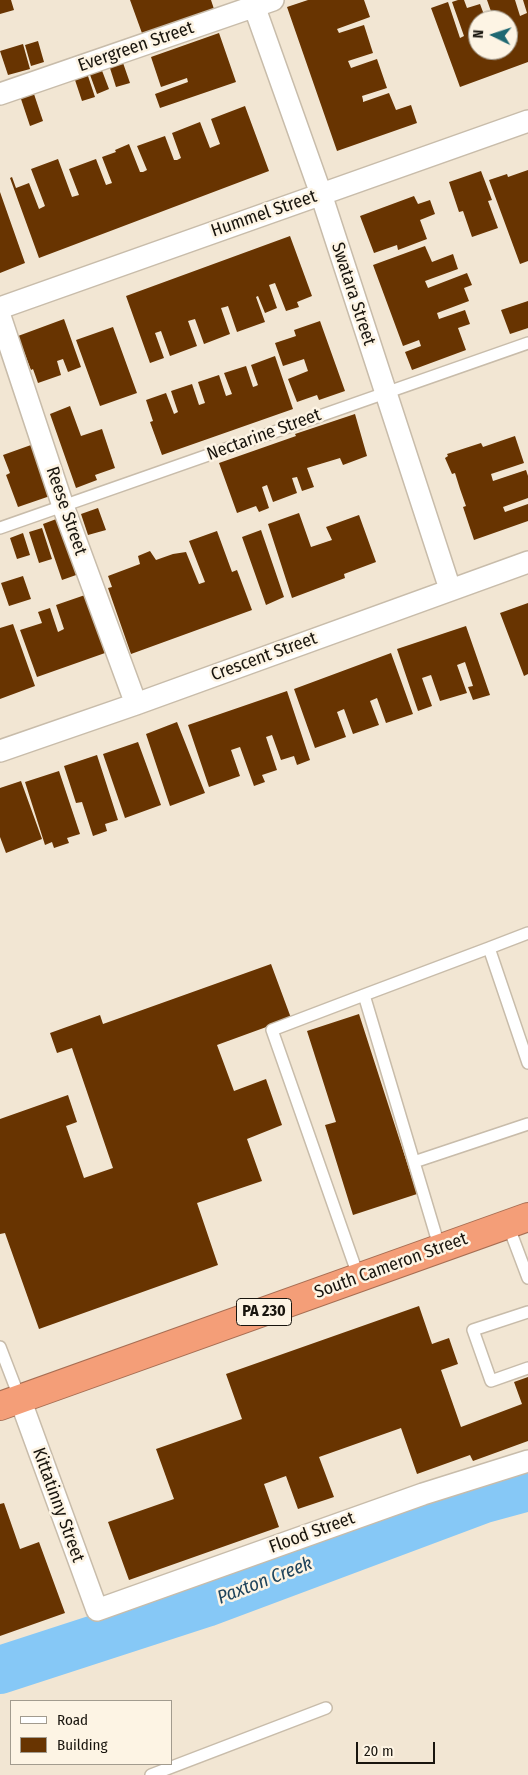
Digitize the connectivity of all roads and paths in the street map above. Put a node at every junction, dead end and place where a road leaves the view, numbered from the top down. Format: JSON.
{"nodes":[{"id":1,"x":259,"y":2,"type":"edge"},
{"id":2,"x":0,"y":94,"type":"edge"},
{"id":3,"x":528,"y":120,"type":"edge"},
{"id":4,"x":321,"y":194,"type":"junction"},
{"id":5,"x":0,"y":308,"type":"edge"},
{"id":6,"x":0,"y":316,"type":"edge"},
{"id":7,"x":528,"y":343,"type":"edge"},
{"id":8,"x":384,"y":392,"type":"junction"},
{"id":9,"x":63,"y":506,"type":"junction"},
{"id":10,"x":0,"y":528,"type":"edge"},
{"id":11,"x":528,"y":562,"type":"edge"},
{"id":12,"x":450,"y":589,"type":"junction"},
{"id":13,"x":136,"y":704,"type":"junction"},
{"id":14,"x":0,"y":751,"type":"edge"},
{"id":15,"x":528,"y":933,"type":"edge"},
{"id":16,"x":489,"y":948,"type":"junction"},
{"id":17,"x":364,"y":995,"type":"junction"},
{"id":18,"x":528,"y":1063,"type":"edge"},
{"id":19,"x":528,"y":1124,"type":"edge"},
{"id":20,"x":414,"y":1162,"type":"junction"},
{"id":21,"x":518,"y":1221,"type":"edge"},
{"id":22,"x":440,"y":1249,"type":"junction"},
{"id":23,"x":359,"y":1278,"type":"junction"},
{"id":24,"x":528,"y":1278,"type":"edge"},
{"id":25,"x":528,"y":1312,"type":"edge"},
{"id":26,"x":0,"y":1347,"type":"edge"},
{"id":27,"x":528,"y":1368,"type":"edge"},
{"id":28,"x":10,"y":1403,"type":"edge"},
{"id":29,"x":528,"y":1462,"type":"edge"},
{"id":30,"x":97,"y":1610,"type":"joint"},
{"id":31,"x":326,"y":1708,"type":"dead end"},
{"id":32,"x":151,"y":1775,"type":"edge"}],
"edges":[{"from":1,"to":2,"type":"street","name":"Evergreen Street"},
{"from":1,"to":4,"type":"street","name":"Swatara Street"},
{"from":3,"to":4,"type":"street","name":"Hummel Street"},
{"from":4,"to":5,"type":"street","name":"Hummel Street"},
{"from":4,"to":8,"type":"street","name":"Swatara Street"},
{"from":6,"to":9,"type":"street","name":"Reese Street"},
{"from":7,"to":8,"type":"lane","name":"Nectarine Street"},
{"from":8,"to":9,"type":"lane","name":"Nectarine Street"},
{"from":8,"to":12,"type":"street","name":"Swatara Street"},
{"from":9,"to":10,"type":"lane","name":"Nectarine Street"},
{"from":9,"to":13,"type":"street","name":"Reese Street"},
{"from":11,"to":12,"type":"street","name":"Crescent Street"},
{"from":12,"to":13,"type":"street","name":"Crescent Street"},
{"from":13,"to":14,"type":"street","name":"Crescent Street"},
{"from":15,"to":16,"type":"lane"},
{"from":16,"to":17,"type":"lane"},
{"from":16,"to":18,"type":"lane"},
{"from":17,"to":20,"type":"lane"},
{"from":17,"to":23,"type":"lane"},
{"from":19,"to":20,"type":"lane"},
{"from":20,"to":22,"type":"lane"},
{"from":21,"to":22,"type":"highway","name":"South Cameron Street","number":"PA 230"},
{"from":21,"to":24,"type":"lane"},
{"from":22,"to":23,"type":"highway","name":"South Cameron Street","number":"PA 230"},
{"from":23,"to":28,"type":"highway","name":"South Cameron Street","number":"PA 230"},
{"from":25,"to":27,"type":"lane"},
{"from":26,"to":28,"type":"lane"},
{"from":28,"to":30,"type":"street","name":"Kittatinny Street"},
{"from":29,"to":30,"type":"street","name":"Flood Street"},
{"from":31,"to":32,"type":"lane"}]}
